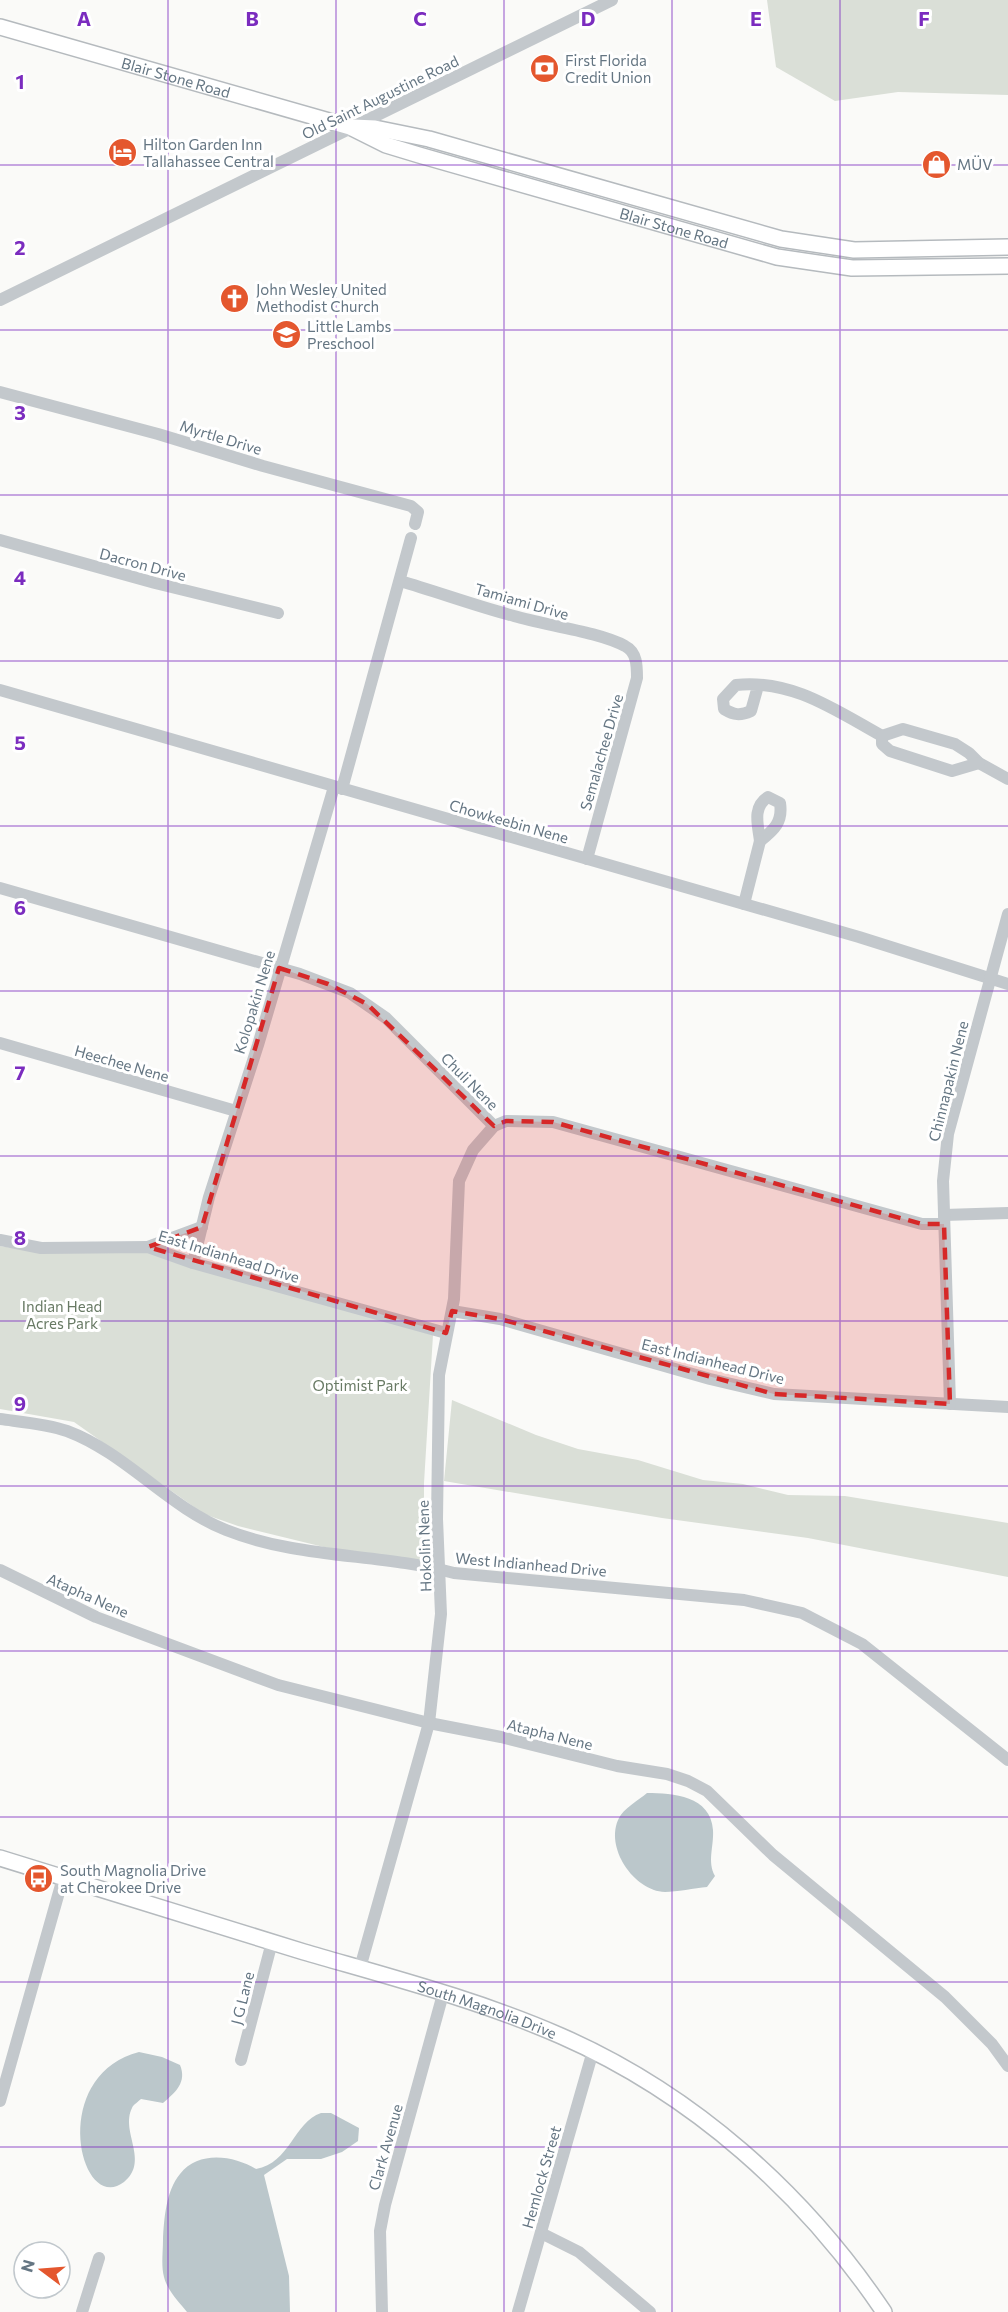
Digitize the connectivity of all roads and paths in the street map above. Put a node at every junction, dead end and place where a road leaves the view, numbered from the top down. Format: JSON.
{"nodes":[{"id":1,"x":612,"y":0,"type":"edge"},
{"id":2,"x":0,"y":27,"type":"edge"},
{"id":3,"x":350,"y":127,"type":"junction"},
{"id":4,"x":523,"y":166,"type":"junction"},
{"id":5,"x":542,"y":172,"type":"junction"},
{"id":6,"x":518,"y":184,"type":"junction"},
{"id":7,"x":537,"y":190,"type":"junction"},
{"id":8,"x":673,"y":209,"type":"junction"},
{"id":9,"x":668,"y":227,"type":"junction"},
{"id":10,"x":1008,"y":247,"type":"edge"},
{"id":11,"x":854,"y":250,"type":"junction"},
{"id":12,"x":1008,"y":266,"type":"edge"},
{"id":13,"x":852,"y":268,"type":"junction"},
{"id":14,"x":0,"y":300,"type":"edge"},
{"id":15,"x":0,"y":392,"type":"edge"},
{"id":16,"x":415,"y":524,"type":"dead end"},
{"id":17,"x":411,"y":538,"type":"dead end"},
{"id":18,"x":0,"y":540,"type":"edge"},
{"id":19,"x":400,"y":580,"type":"junction"},
{"id":20,"x":278,"y":613,"type":"dead end"},
{"id":21,"x":633,"y":652,"type":"joint"},
{"id":22,"x":758,"y":686,"type":"dead end"},
{"id":23,"x":0,"y":690,"type":"edge"},
{"id":24,"x":882,"y":736,"type":"junction"},
{"id":25,"x":979,"y":763,"type":"junction"},
{"id":26,"x":1008,"y":779,"type":"edge"},
{"id":27,"x":338,"y":788,"type":"junction"},
{"id":28,"x":760,"y":841,"type":"dead end"},
{"id":29,"x":586,"y":859,"type":"junction"},
{"id":30,"x":0,"y":888,"type":"edge"},
{"id":31,"x":744,"y":904,"type":"junction"},
{"id":32,"x":1008,"y":914,"type":"edge"},
{"id":33,"x":279,"y":968,"type":"junction"},
{"id":34,"x":991,"y":978,"type":"junction"},
{"id":35,"x":1008,"y":984,"type":"edge"},
{"id":36,"x":0,"y":1043,"type":"edge"},
{"id":37,"x":236,"y":1111,"type":"junction"},
{"id":38,"x":494,"y":1126,"type":"junction"},
{"id":39,"x":1008,"y":1213,"type":"edge"},
{"id":40,"x":944,"y":1220,"type":"junction"},
{"id":41,"x":202,"y":1227,"type":"junction"},
{"id":42,"x":0,"y":1239,"type":"edge"},
{"id":43,"x":148,"y":1247,"type":"junction"},
{"id":44,"x":193,"y":1263,"type":"junction"},
{"id":45,"x":452,"y":1311,"type":"junction"},
{"id":46,"x":446,"y":1333,"type":"junction"},
{"id":47,"x":950,"y":1404,"type":"junction"},
{"id":48,"x":1008,"y":1407,"type":"edge"},
{"id":49,"x":0,"y":1419,"type":"edge"},
{"id":50,"x":440,"y":1569,"type":"junction"},
{"id":51,"x":0,"y":1570,"type":"edge"},
{"id":52,"x":429,"y":1723,"type":"junction"},
{"id":53,"x":1008,"y":1760,"type":"edge"},
{"id":54,"x":0,"y":1858,"type":"edge"},
{"id":55,"x":63,"y":1878,"type":"junction"},
{"id":56,"x":273,"y":1942,"type":"junction"},
{"id":57,"x":360,"y":1968,"type":"junction"},
{"id":58,"x":443,"y":1994,"type":"junction"},
{"id":59,"x":593,"y":2051,"type":"junction"},
{"id":60,"x":241,"y":2060,"type":"dead end"},
{"id":61,"x":1008,"y":2066,"type":"edge"},
{"id":62,"x":0,"y":2101,"type":"edge"},
{"id":63,"x":541,"y":2233,"type":"junction"},
{"id":64,"x":99,"y":2258,"type":"dead end"},
{"id":65,"x":82,"y":2312,"type":"edge"},
{"id":66,"x":382,"y":2312,"type":"edge"},
{"id":67,"x":518,"y":2312,"type":"edge"},
{"id":68,"x":650,"y":2312,"type":"edge"},
{"id":69,"x":884,"y":2312,"type":"edge"}],
"edges":[{"from":1,"to":3,"type":"street","name":"Old Saint Augustine Road"},
{"from":2,"to":3,"type":"main road","name":"Blair Stone Road"},
{"from":3,"to":4,"type":"main road","name":"Blair Stone Road"},
{"from":3,"to":6,"type":"main road","name":"Blair Stone Road"},
{"from":3,"to":14,"type":"street","name":"Old Saint Augustine Road"},
{"from":4,"to":5,"type":"main road","name":"Blair Stone Road"},
{"from":4,"to":6,"type":"main road"},
{"from":5,"to":7,"type":"main road"},
{"from":5,"to":8,"type":"main road","name":"Blair Stone Road"},
{"from":6,"to":7,"type":"main road","name":"Blair Stone Road"},
{"from":7,"to":9,"type":"main road","name":"Blair Stone Road"},
{"from":8,"to":9,"type":"main road"},
{"from":8,"to":11,"type":"main road","name":"Blair Stone Road"},
{"from":9,"to":13,"type":"main road","name":"Blair Stone Road"},
{"from":10,"to":11,"type":"main road","name":"Blair Stone Road"},
{"from":11,"to":13,"type":"main road"},
{"from":12,"to":13,"type":"main road","name":"Blair Stone Road"},
{"from":15,"to":16,"type":"street","name":"Myrtle Drive"},
{"from":17,"to":19,"type":"street","name":"Kolopakin Nene"},
{"from":18,"to":20,"type":"street","name":"Dacron Drive"},
{"from":19,"to":21,"type":"street","name":"Tamiami Drive"},
{"from":19,"to":27,"type":"street","name":"Kolopakin Nene"},
{"from":21,"to":29,"type":"street","name":"Semalachee Drive"},
{"from":22,"to":24,"type":"street"},
{"from":23,"to":27,"type":"street","name":"Chowkeebin Nene"},
{"from":24,"to":25,"type":"street"},
{"from":24,"to":25,"type":"street"},
{"from":25,"to":26,"type":"street"},
{"from":27,"to":29,"type":"street","name":"Chowkeebin Nene"},
{"from":27,"to":33,"type":"street","name":"Kolopakin Nene"},
{"from":28,"to":31,"type":"street"},
{"from":29,"to":31,"type":"street","name":"Chowkeebin Nene"},
{"from":30,"to":33,"type":"street","name":"Chuli Nene"},
{"from":31,"to":34,"type":"street","name":"Chowkeebin Nene"},
{"from":32,"to":34,"type":"street","name":"Chinnapakin Nene"},
{"from":33,"to":37,"type":"street","name":"Kolopakin Nene"},
{"from":33,"to":38,"type":"street","name":"Chuli Nene"},
{"from":34,"to":35,"type":"street","name":"Chowkeebin Nene"},
{"from":34,"to":40,"type":"street","name":"Chinnapakin Nene"},
{"from":36,"to":37,"type":"street","name":"Heechee Nene"},
{"from":37,"to":41,"type":"street","name":"Kolopakin Nene"},
{"from":38,"to":40,"type":"street","name":"Chuli Nene"},
{"from":38,"to":45,"type":"street","name":"Hokolin Nene"},
{"from":39,"to":40,"type":"street","name":"Chuli Nene"},
{"from":40,"to":47,"type":"street","name":"Chinnapakin Nene"},
{"from":41,"to":43,"type":"street"},
{"from":41,"to":44,"type":"street","name":"Kolopakin Nene"},
{"from":42,"to":43,"type":"street","name":"East Indianhead Drive"},
{"from":43,"to":44,"type":"street","name":"East Indianhead Drive"},
{"from":44,"to":46,"type":"street","name":"East Indianhead Drive"},
{"from":45,"to":46,"type":"street","name":"Hokolin Nene"},
{"from":45,"to":47,"type":"street","name":"East Indianhead Drive"},
{"from":46,"to":50,"type":"street","name":"Hokolin Nene"},
{"from":47,"to":48,"type":"street","name":"East Indianhead Drive"},
{"from":49,"to":50,"type":"street","name":"West Indianhead Drive"},
{"from":50,"to":52,"type":"street","name":"Hokolin Nene"},
{"from":50,"to":53,"type":"street","name":"West Indianhead Drive"},
{"from":51,"to":52,"type":"street","name":"Atapha Nene"},
{"from":52,"to":57,"type":"street","name":"Hokolin Nene"},
{"from":52,"to":61,"type":"street","name":"Atapha Nene"},
{"from":54,"to":55,"type":"main road","name":"South Magnolia Drive"},
{"from":55,"to":56,"type":"main road","name":"South Magnolia Drive"},
{"from":55,"to":62,"type":"street"},
{"from":56,"to":57,"type":"main road","name":"South Magnolia Drive"},
{"from":56,"to":60,"type":"street","name":"J G Lane"},
{"from":57,"to":58,"type":"main road","name":"South Magnolia Drive"},
{"from":58,"to":59,"type":"main road","name":"South Magnolia Drive"},
{"from":58,"to":66,"type":"street","name":"Clark Avenue"},
{"from":59,"to":63,"type":"street","name":"Hemlock Street"},
{"from":59,"to":69,"type":"main road","name":"South Magnolia Drive"},
{"from":63,"to":67,"type":"street","name":"Hemlock Street"},
{"from":63,"to":68,"type":"street"},
{"from":64,"to":65,"type":"street"}]}
